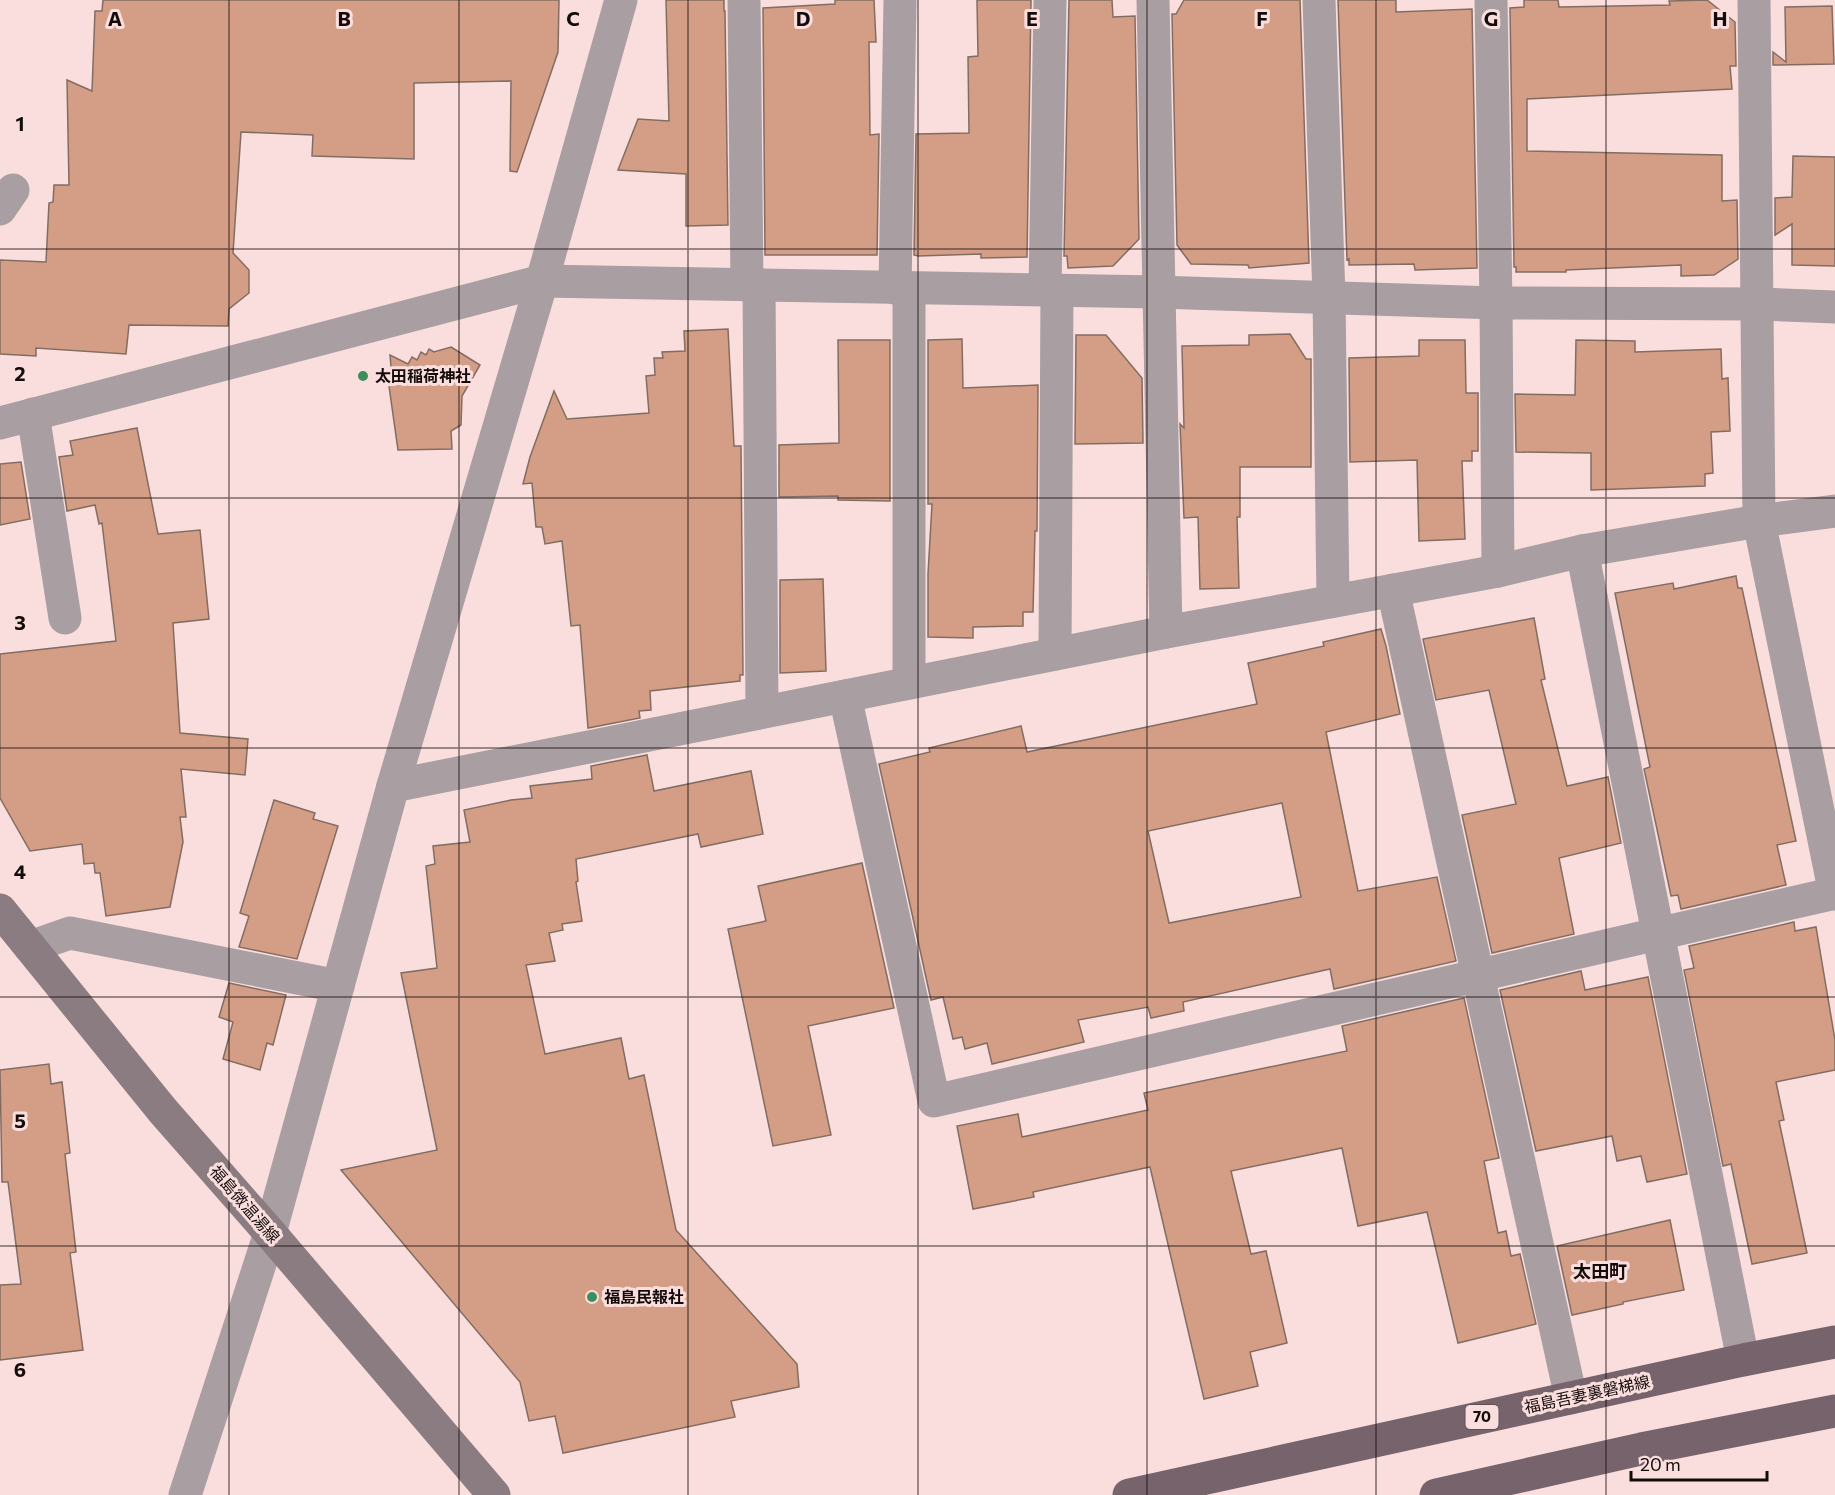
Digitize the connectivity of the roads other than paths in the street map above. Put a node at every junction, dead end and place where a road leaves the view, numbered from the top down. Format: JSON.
{"nodes":[{"id":1,"x":621,"y":0,"type":"edge"},
{"id":2,"x":744,"y":0,"type":"edge"},
{"id":3,"x":900,"y":0,"type":"edge"},
{"id":4,"x":1050,"y":0,"type":"edge"},
{"id":5,"x":1153,"y":0,"type":"edge"},
{"id":6,"x":1319,"y":0,"type":"edge"},
{"id":7,"x":1491,"y":0,"type":"edge"},
{"id":8,"x":1754,"y":0,"type":"edge"},
{"id":9,"x":542,"y":281,"type":"junction"},
{"id":10,"x":753,"y":285,"type":"junction"},
{"id":11,"x":902,"y":288,"type":"junction"},
{"id":12,"x":1051,"y":290,"type":"junction"},
{"id":13,"x":1158,"y":292,"type":"junction"},
{"id":14,"x":1329,"y":297,"type":"junction"},
{"id":15,"x":1496,"y":303,"type":"junction"},
{"id":16,"x":1758,"y":304,"type":"junction"},
{"id":17,"x":1835,"y":307,"type":"edge"},
{"id":18,"x":33,"y":414,"type":"junction"},
{"id":19,"x":0,"y":423,"type":"edge"},
{"id":20,"x":1835,"y":511,"type":"edge"},
{"id":21,"x":1759,"y":521,"type":"junction"},
{"id":22,"x":1582,"y":551,"type":"junction"},
{"id":23,"x":1498,"y":570,"type":"junction"},
{"id":24,"x":1393,"y":590,"type":"junction"},
{"id":25,"x":1333,"y":601,"type":"junction"},
{"id":26,"x":65,"y":618,"type":"dead end"},
{"id":27,"x":1166,"y":632,"type":"junction"},
{"id":28,"x":1055,"y":654,"type":"junction"},
{"id":29,"x":909,"y":683,"type":"junction"},
{"id":30,"x":845,"y":696,"type":"junction"},
{"id":31,"x":762,"y":712,"type":"junction"},
{"id":32,"x":393,"y":786,"type":"junction"},
{"id":33,"x":1835,"y":893,"type":"edge"},
{"id":34,"x":0,"y":910,"type":"edge"},
{"id":35,"x":1659,"y":934,"type":"junction"},
{"id":36,"x":30,"y":947,"type":"junction"},
{"id":37,"x":1477,"y":976,"type":"junction"},
{"id":38,"x":338,"y":986,"type":"junction"},
{"id":39,"x":270,"y":1233,"type":"junction"},
{"id":40,"x":1835,"y":1342,"type":"edge"},
{"id":41,"x":1743,"y":1360,"type":"junction"},
{"id":42,"x":1570,"y":1398,"type":"junction"},
{"id":43,"x":1835,"y":1411,"type":"edge"},
{"id":44,"x":185,"y":1495,"type":"edge"},
{"id":45,"x":494,"y":1495,"type":"edge"},
{"id":46,"x":1129,"y":1495,"type":"edge"},
{"id":47,"x":1436,"y":1495,"type":"edge"}],
"edges":[{"from":1,"to":9,"type":"street"},
{"from":2,"to":10,"type":"street"},
{"from":3,"to":11,"type":"street"},
{"from":4,"to":12,"type":"street"},
{"from":5,"to":13,"type":"street"},
{"from":6,"to":14,"type":"street"},
{"from":7,"to":15,"type":"street"},
{"from":8,"to":16,"type":"street"},
{"from":9,"to":10,"type":"street"},
{"from":9,"to":18,"type":"street"},
{"from":9,"to":32,"type":"street"},
{"from":10,"to":11,"type":"street"},
{"from":10,"to":31,"type":"street"},
{"from":11,"to":12,"type":"street"},
{"from":11,"to":29,"type":"street"},
{"from":12,"to":13,"type":"street"},
{"from":12,"to":28,"type":"street"},
{"from":13,"to":14,"type":"street"},
{"from":13,"to":27,"type":"street"},
{"from":14,"to":15,"type":"street"},
{"from":14,"to":25,"type":"street"},
{"from":15,"to":16,"type":"street"},
{"from":15,"to":23,"type":"street"},
{"from":16,"to":17,"type":"street"},
{"from":16,"to":21,"type":"street"},
{"from":18,"to":19,"type":"street"},
{"from":18,"to":26,"type":"street"},
{"from":20,"to":21,"type":"street"},
{"from":21,"to":22,"type":"street"},
{"from":21,"to":33,"type":"street"},
{"from":22,"to":23,"type":"street"},
{"from":22,"to":35,"type":"street"},
{"from":23,"to":24,"type":"street"},
{"from":24,"to":25,"type":"street"},
{"from":24,"to":37,"type":"street"},
{"from":25,"to":27,"type":"street"},
{"from":27,"to":28,"type":"street"},
{"from":28,"to":29,"type":"street"},
{"from":29,"to":30,"type":"street"},
{"from":30,"to":31,"type":"street"},
{"from":30,"to":37,"type":"street"},
{"from":31,"to":32,"type":"street"},
{"from":32,"to":38,"type":"street"},
{"from":33,"to":35,"type":"street"},
{"from":34,"to":36,"type":"main road","name":"福島微温湯線"},
{"from":35,"to":37,"type":"street"},
{"from":35,"to":41,"type":"street"},
{"from":36,"to":38,"type":"street"},
{"from":36,"to":39,"type":"main road","name":"福島微温湯線"},
{"from":37,"to":42,"type":"street"},
{"from":38,"to":39,"type":"street"},
{"from":39,"to":44,"type":"street"},
{"from":39,"to":45,"type":"main road","name":"福島微温湯線"},
{"from":40,"to":41,"type":"main road","name":"福島吾妻裏磐梯線","number":"70"},
{"from":41,"to":42,"type":"main road","name":"福島吾妻裏磐梯線","number":"70"},
{"from":42,"to":46,"type":"main road","name":"福島吾妻裏磐梯線","number":"70"},
{"from":43,"to":47,"type":"main road"}]}
